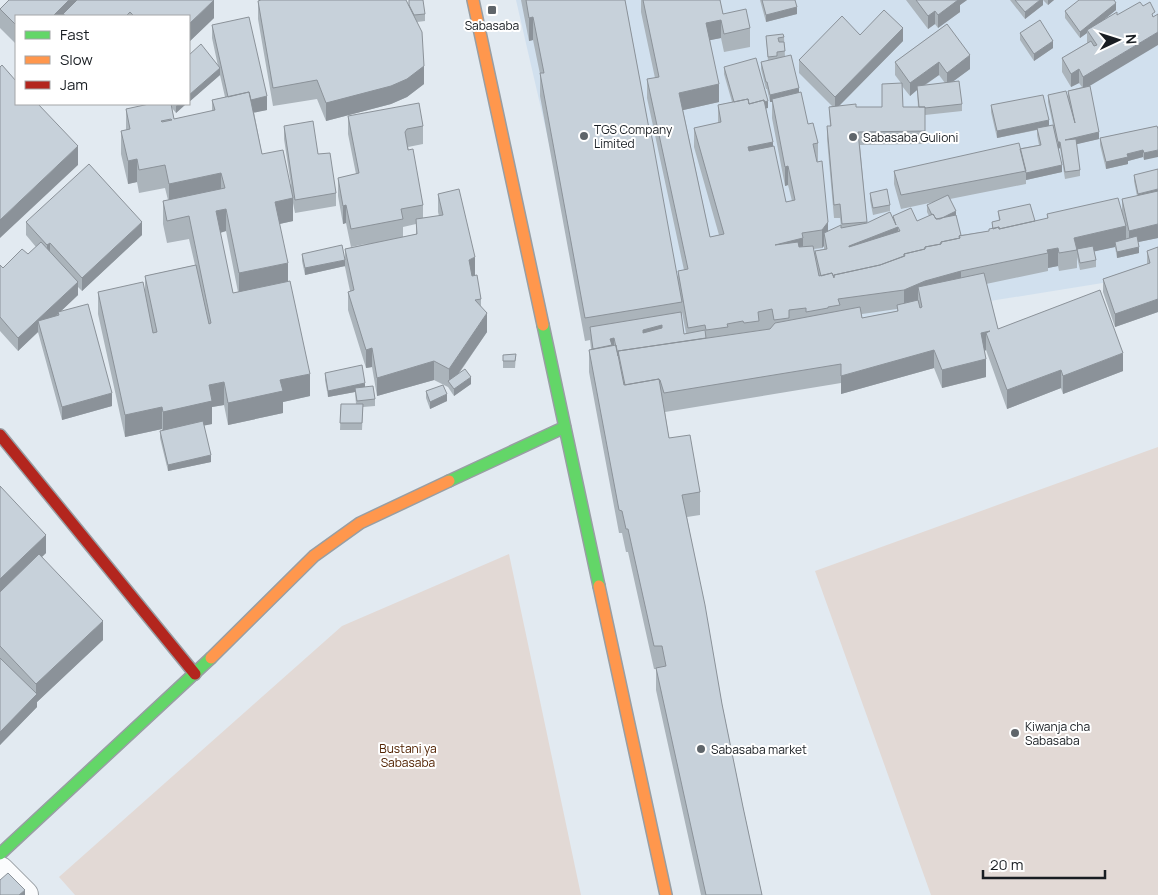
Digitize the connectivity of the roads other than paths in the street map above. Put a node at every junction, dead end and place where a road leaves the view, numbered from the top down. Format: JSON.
{"nodes":[{"id":1,"x":473,"y":0,"type":"edge"},
{"id":2,"x":565,"y":427,"type":"junction"},
{"id":3,"x":0,"y":435,"type":"edge"},
{"id":4,"x":194,"y":674,"type":"junction"},
{"id":5,"x":0,"y":854,"type":"edge"},
{"id":6,"x":0,"y":871,"type":"edge"},
{"id":7,"x":24,"y":895,"type":"edge"},
{"id":8,"x":666,"y":895,"type":"edge"}],
"edges":[{"from":1,"to":2,"type":"street"},
{"from":2,"to":4,"type":"street"},
{"from":2,"to":8,"type":"street"},
{"from":3,"to":4,"type":"street"},
{"from":4,"to":5,"type":"street"},
{"from":6,"to":7,"type":"street"}]}
